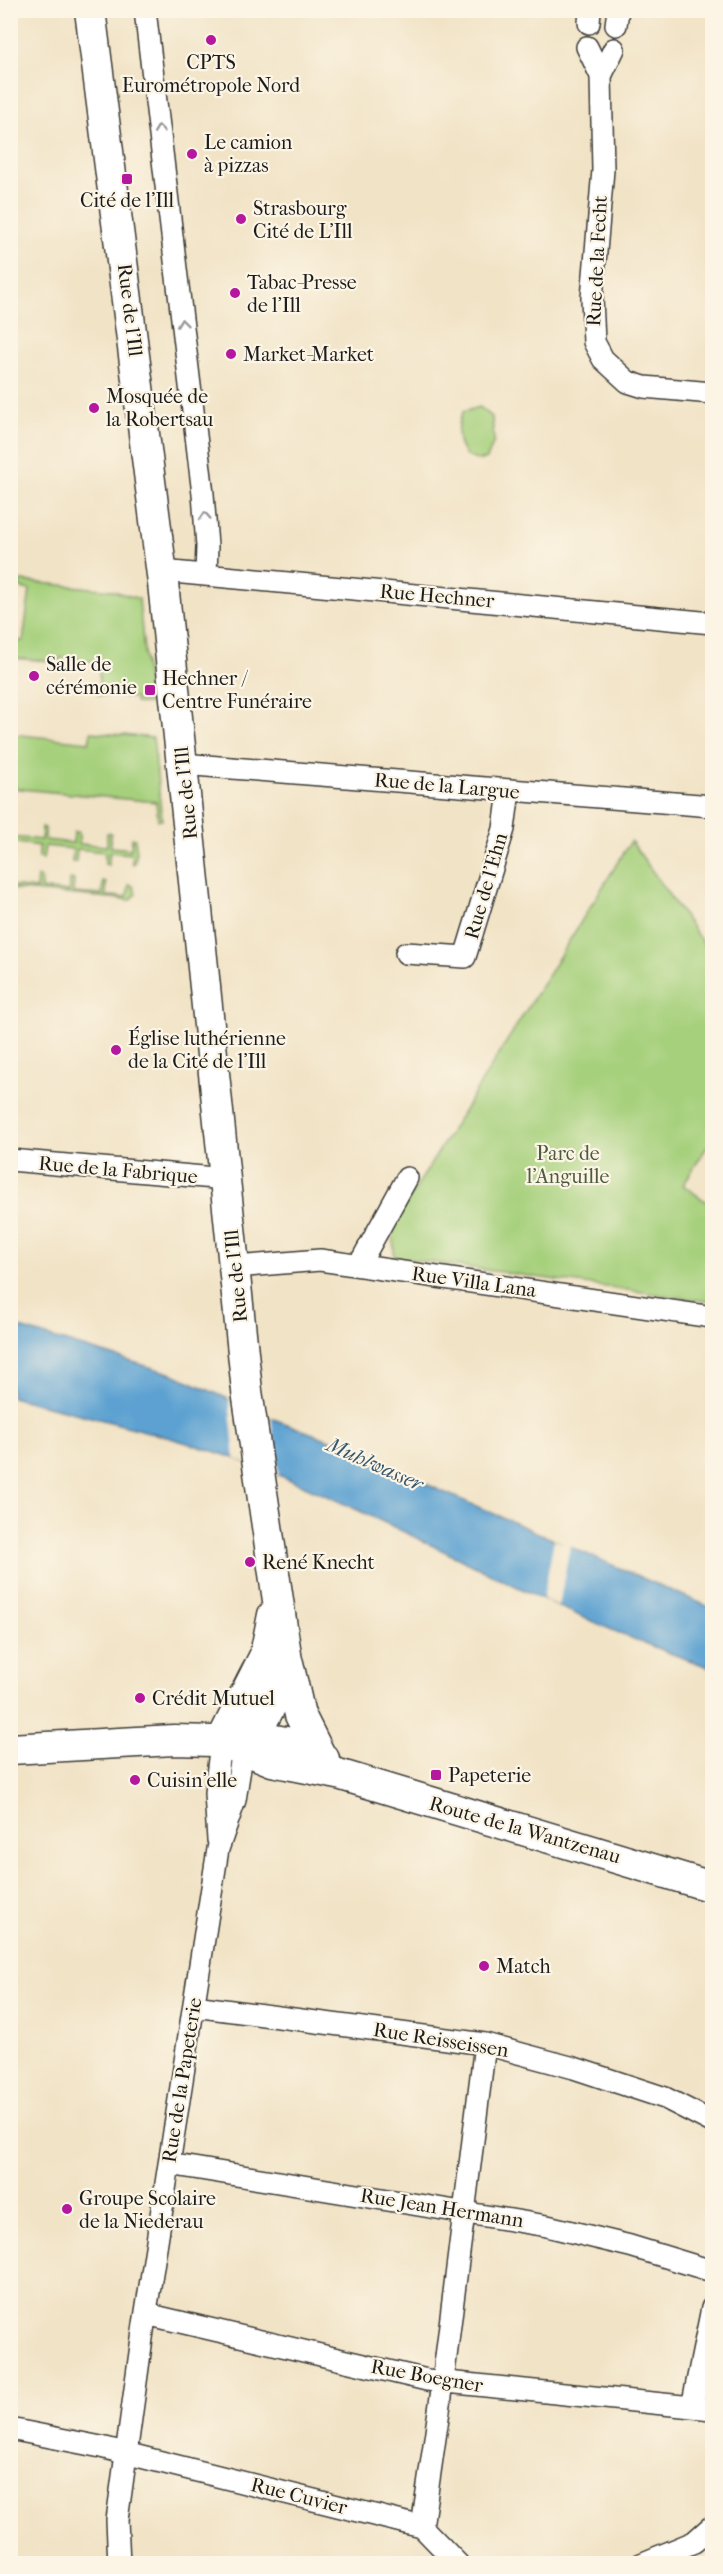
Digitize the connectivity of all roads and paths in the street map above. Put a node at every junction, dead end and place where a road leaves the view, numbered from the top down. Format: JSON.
{"nodes":[{"id":1,"x":90,"y":10,"type":"edge"},
{"id":2,"x":145,"y":10,"type":"edge"},
{"id":3,"x":587,"y":47,"type":"dead end"},
{"id":4,"x":614,"y":49,"type":"dead end"},
{"id":5,"x":601,"y":76,"type":"junction"},
{"id":6,"x":712,"y":393,"type":"edge"},
{"id":7,"x":162,"y":571,"type":"junction"},
{"id":8,"x":206,"y":575,"type":"junction"},
{"id":9,"x":712,"y":623,"type":"edge"},
{"id":10,"x":182,"y":764,"type":"junction"},
{"id":11,"x":510,"y":791,"type":"junction"},
{"id":12,"x":712,"y":806,"type":"edge"},
{"id":13,"x":406,"y":953,"type":"dead end"},
{"id":14,"x":10,"y":1160,"type":"edge"},
{"id":15,"x":407,"y":1178,"type":"dead end"},
{"id":16,"x":226,"y":1179,"type":"junction"},
{"id":17,"x":359,"y":1265,"type":"junction"},
{"id":18,"x":235,"y":1267,"type":"junction"},
{"id":19,"x":712,"y":1317,"type":"edge"},
{"id":20,"x":275,"y":1576,"type":"junction"},
{"id":21,"x":287,"y":1661,"type":"junction"},
{"id":22,"x":188,"y":1739,"type":"junction"},
{"id":23,"x":240,"y":1742,"type":"junction"},
{"id":24,"x":10,"y":1749,"type":"edge"},
{"id":25,"x":329,"y":1764,"type":"junction"},
{"id":26,"x":712,"y":1887,"type":"edge"},
{"id":27,"x":194,"y":2006,"type":"junction"},
{"id":28,"x":485,"y":2044,"type":"junction"},
{"id":29,"x":712,"y":2122,"type":"edge"},
{"id":30,"x":169,"y":2164,"type":"junction"},
{"id":31,"x":465,"y":2212,"type":"junction"},
{"id":32,"x":712,"y":2271,"type":"edge"},
{"id":33,"x":712,"y":2308,"type":"edge"},
{"id":34,"x":146,"y":2314,"type":"junction"},
{"id":35,"x":442,"y":2381,"type":"junction"},
{"id":36,"x":702,"y":2408,"type":"edge"},
{"id":37,"x":10,"y":2429,"type":"edge"},
{"id":38,"x":126,"y":2454,"type":"junction"},
{"id":39,"x":712,"y":2526,"type":"edge"},
{"id":40,"x":422,"y":2527,"type":"junction"},
{"id":41,"x":119,"y":2564,"type":"edge"},
{"id":42,"x":458,"y":2564,"type":"edge"},
{"id":43,"x":641,"y":2564,"type":"edge"}],
"edges":[{"from":1,"to":7,"type":"main road","name":"Rue de l'Ill"},
{"from":8,"to":2,"type":"street","one_way":true},
{"from":3,"to":5,"type":"street","name":"Rue de la Fecht"},
{"from":4,"to":5,"type":"street","name":"Rue de la Fecht"},
{"from":5,"to":6,"type":"street","name":"Rue de la Fecht"},
{"from":7,"to":8,"type":"street","name":"Rue Hechner"},
{"from":7,"to":10,"type":"main road","name":"Rue de l'Ill"},
{"from":8,"to":9,"type":"street","name":"Rue Hechner"},
{"from":10,"to":11,"type":"street","name":"Rue de la Largue"},
{"from":10,"to":16,"type":"main road","name":"Rue de l'Ill"},
{"from":11,"to":12,"type":"street","name":"Rue de la Largue"},
{"from":11,"to":13,"type":"street","name":"Rue de l'Ehn"},
{"from":14,"to":16,"type":"street","name":"Rue de la Fabrique"},
{"from":15,"to":17,"type":"street"},
{"from":16,"to":18,"type":"main road","name":"Rue de l'Ill"},
{"from":17,"to":18,"type":"street","name":"Rue Villa Lana"},
{"from":17,"to":19,"type":"street","name":"Rue Villa Lana"},
{"from":18,"to":20,"type":"main road","name":"Rue de l'Ill"},
{"from":20,"to":21,"type":"main road","name":"Rue de l'Ill"},
{"from":20,"to":23,"type":"main road","name":"Rue de l'Ill"},
{"from":21,"to":23,"type":"main road","name":"Rue de l'Ill"},
{"from":21,"to":25,"type":"main road","name":"Rue de l'Ill"},
{"from":22,"to":23,"type":"main road","name":"Route de la Wantzenau"},
{"from":22,"to":23,"type":"main road"},
{"from":22,"to":24,"type":"main road","name":"Route de la Wantzenau"},
{"from":23,"to":25,"type":"main road","name":"Route de la Wantzenau"},
{"from":23,"to":27,"type":"street","name":"Rue de la Papeterie"},
{"from":25,"to":26,"type":"main road","name":"Route de la Wantzenau"},
{"from":27,"to":28,"type":"street","name":"Rue Reisseissen"},
{"from":27,"to":30,"type":"street","name":"Rue de la Papeterie"},
{"from":28,"to":29,"type":"street","name":"Rue Reisseissen"},
{"from":28,"to":31,"type":"street"},
{"from":30,"to":31,"type":"street","name":"Rue Jean Hermann"},
{"from":30,"to":34,"type":"street","name":"Rue de la Papeterie"},
{"from":31,"to":32,"type":"street","name":"Rue Jean Hermann"},
{"from":31,"to":35,"type":"street"},
{"from":33,"to":36,"type":"street"},
{"from":34,"to":35,"type":"street","name":"Rue Boegner"},
{"from":34,"to":38,"type":"street","name":"Rue de la Papeterie"},
{"from":35,"to":36,"type":"street","name":"Rue Boegner"},
{"from":35,"to":40,"type":"street"},
{"from":37,"to":38,"type":"street","name":"Rue Cuvier"},
{"from":38,"to":40,"type":"street","name":"Rue Cuvier"},
{"from":38,"to":41,"type":"street","name":"Rue de la Papeterie"},
{"from":39,"to":43,"type":"street"},
{"from":40,"to":42,"type":"street"}]}
